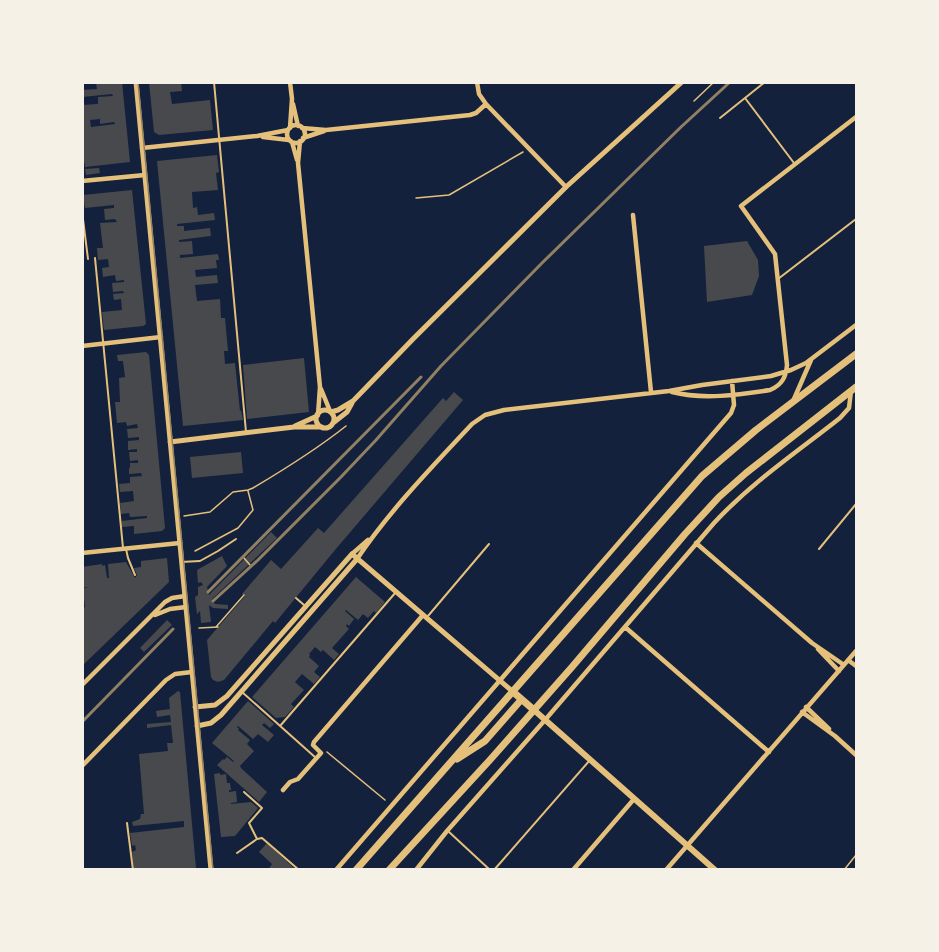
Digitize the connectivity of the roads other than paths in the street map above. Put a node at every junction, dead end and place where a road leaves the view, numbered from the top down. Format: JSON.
{"nodes":[{"id":1,"x":136,"y":82,"type":"edge"},
{"id":2,"x":214,"y":82,"type":"edge"},
{"id":3,"x":290,"y":82,"type":"edge"},
{"id":4,"x":477,"y":82,"type":"edge"},
{"id":5,"x":682,"y":82,"type":"edge"},
{"id":6,"x":765,"y":82,"type":"edge"},
{"id":7,"x":745,"y":98,"type":"junction"},
{"id":8,"x":292,"y":99,"type":"junction"},
{"id":9,"x":486,"y":104,"type":"junction"},
{"id":10,"x":856,"y":117,"type":"edge"},
{"id":11,"x":720,"y":118,"type":"dead end"},
{"id":12,"x":300,"y":127,"type":"junction"},
{"id":13,"x":289,"y":129,"type":"junction"},
{"id":14,"x":326,"y":130,"type":"junction"},
{"id":15,"x":257,"y":136,"type":"junction"},
{"id":16,"x":302,"y":140,"type":"junction"},
{"id":17,"x":219,"y":141,"type":"junction"},
{"id":18,"x":290,"y":141,"type":"junction"},
{"id":19,"x":142,"y":148,"type":"junction"},
{"id":20,"x":298,"y":163,"type":"junction"},
{"id":21,"x":795,"y":164,"type":"junction"},
{"id":22,"x":145,"y":175,"type":"junction"},
{"id":23,"x":82,"y":181,"type":"edge"},
{"id":24,"x":566,"y":187,"type":"junction"},
{"id":25,"x":82,"y":211,"type":"edge"},
{"id":26,"x":633,"y":215,"type":"dead end"},
{"id":27,"x":856,"y":219,"type":"edge"},
{"id":28,"x":95,"y":258,"type":"dead end"},
{"id":29,"x":88,"y":259,"type":"dead end"},
{"id":30,"x":778,"y":279,"type":"junction"},
{"id":31,"x":856,"y":325,"type":"edge"},
{"id":32,"x":161,"y":337,"type":"junction"},
{"id":33,"x":103,"y":344,"type":"junction"},
{"id":34,"x":82,"y":346,"type":"edge"},
{"id":35,"x":856,"y":354,"type":"edge"},
{"id":36,"x":812,"y":359,"type":"junction"},
{"id":37,"x":786,"y":372,"type":"junction"},
{"id":38,"x":732,"y":381,"type":"junction"},
{"id":39,"x":320,"y":387,"type":"junction"},
{"id":40,"x":854,"y":389,"type":"edge"},
{"id":41,"x":669,"y":391,"type":"junction"},
{"id":42,"x":651,"y":392,"type":"junction"},
{"id":43,"x":733,"y":394,"type":"junction"},
{"id":44,"x":353,"y":401,"type":"junction"},
{"id":45,"x":791,"y":404,"type":"junction"},
{"id":46,"x":330,"y":412,"type":"junction"},
{"id":47,"x":318,"y":415,"type":"junction"},
{"id":48,"x":333,"y":423,"type":"junction"},
{"id":49,"x":294,"y":427,"type":"junction"},
{"id":50,"x":322,"y":427,"type":"junction"},
{"id":51,"x":246,"y":433,"type":"junction"},
{"id":52,"x":170,"y":442,"type":"junction"},
{"id":53,"x":856,"y":504,"type":"edge"},
{"id":54,"x":374,"y":534,"type":"junction"},
{"id":55,"x":236,"y":539,"type":"dead end"},
{"id":56,"x":180,"y":543,"type":"junction"},
{"id":57,"x":696,"y":543,"type":"junction"},
{"id":58,"x":489,"y":544,"type":"dead end"},
{"id":59,"x":125,"y":549,"type":"junction"},
{"id":60,"x":819,"y":549,"type":"dead end"},
{"id":61,"x":82,"y":553,"type":"edge"},
{"id":62,"x":352,"y":554,"type":"junction"},
{"id":63,"x":357,"y":559,"type":"junction"},
{"id":64,"x":182,"y":562,"type":"junction"},
{"id":65,"x":135,"y":575,"type":"dead end"},
{"id":66,"x":396,"y":592,"type":"junction"},
{"id":67,"x":185,"y":596,"type":"junction"},
{"id":68,"x":296,"y":598,"type":"dead end"},
{"id":69,"x":312,"y":600,"type":"junction"},
{"id":70,"x":318,"y":604,"type":"junction"},
{"id":71,"x":306,"y":607,"type":"junction"},
{"id":72,"x":186,"y":608,"type":"junction"},
{"id":73,"x":152,"y":616,"type":"junction"},
{"id":74,"x":424,"y":617,"type":"junction"},
{"id":75,"x":625,"y":627,"type":"junction"},
{"id":76,"x":812,"y":643,"type":"junction"},
{"id":77,"x":269,"y":649,"type":"junction"},
{"id":78,"x":856,"y":653,"type":"edge"},
{"id":79,"x":275,"y":654,"type":"junction"},
{"id":80,"x":848,"y":660,"type":"junction"},
{"id":81,"x":844,"y":665,"type":"junction"},
{"id":82,"x":856,"y":666,"type":"edge"},
{"id":83,"x":839,"y":671,"type":"junction"},
{"id":84,"x":192,"y":672,"type":"junction"},
{"id":85,"x":499,"y":681,"type":"junction"},
{"id":86,"x":82,"y":685,"type":"edge"},
{"id":87,"x":236,"y":687,"type":"junction"},
{"id":88,"x":242,"y":692,"type":"junction"},
{"id":89,"x":512,"y":692,"type":"junction"},
{"id":90,"x":521,"y":700,"type":"junction"},
{"id":91,"x":195,"y":707,"type":"junction"},
{"id":92,"x":806,"y":707,"type":"junction"},
{"id":93,"x":534,"y":710,"type":"junction"},
{"id":94,"x":802,"y":712,"type":"junction"},
{"id":95,"x":545,"y":720,"type":"junction"},
{"id":96,"x":197,"y":726,"type":"junction"},
{"id":97,"x":280,"y":726,"type":"junction"},
{"id":98,"x":835,"y":736,"type":"junction"},
{"id":99,"x":769,"y":752,"type":"junction"},
{"id":100,"x":856,"y":755,"type":"edge"},
{"id":101,"x":316,"y":758,"type":"junction"},
{"id":102,"x":590,"y":760,"type":"junction"},
{"id":103,"x":453,"y":761,"type":"junction"},
{"id":104,"x":82,"y":766,"type":"edge"},
{"id":105,"x":282,"y":790,"type":"dead end"},
{"id":106,"x":244,"y":792,"type":"dead end"},
{"id":107,"x":634,"y":799,"type":"junction"},
{"id":108,"x":127,"y":823,"type":"dead end"},
{"id":109,"x":447,"y":831,"type":"junction"},
{"id":110,"x":256,"y":838,"type":"junction"},
{"id":111,"x":688,"y":845,"type":"junction"},
{"id":112,"x":237,"y":854,"type":"dead end"},
{"id":113,"x":133,"y":870,"type":"edge"},
{"id":114,"x":211,"y":870,"type":"edge"},
{"id":115,"x":299,"y":870,"type":"edge"},
{"id":116,"x":336,"y":870,"type":"edge"},
{"id":117,"x":356,"y":870,"type":"edge"},
{"id":118,"x":389,"y":870,"type":"edge"},
{"id":119,"x":416,"y":870,"type":"edge"},
{"id":120,"x":492,"y":870,"type":"edge"},
{"id":121,"x":573,"y":870,"type":"edge"},
{"id":122,"x":666,"y":870,"type":"edge"},
{"id":123,"x":715,"y":870,"type":"edge"}],
"edges":[{"from":1,"to":19,"type":"street"},
{"from":2,"to":17,"type":"lane"},
{"from":3,"to":8,"type":"street"},
{"from":4,"to":9,"type":"street"},
{"from":5,"to":24,"type":"street"},
{"from":6,"to":7,"type":"lane"},
{"from":7,"to":11,"type":"lane"},
{"from":7,"to":21,"type":"lane"},
{"from":8,"to":12,"type":"street"},
{"from":8,"to":13,"type":"street"},
{"from":9,"to":14,"type":"street"},
{"from":9,"to":24,"type":"street"},
{"from":10,"to":21,"type":"street"},
{"from":12,"to":13,"type":"street"},
{"from":12,"to":14,"type":"street"},
{"from":12,"to":16,"type":"street"},
{"from":13,"to":15,"type":"street"},
{"from":13,"to":18,"type":"street"},
{"from":14,"to":16,"type":"street"},
{"from":15,"to":17,"type":"street"},
{"from":15,"to":18,"type":"street"},
{"from":16,"to":18,"type":"street"},
{"from":16,"to":20,"type":"street"},
{"from":17,"to":19,"type":"street"},
{"from":17,"to":51,"type":"lane"},
{"from":18,"to":20,"type":"street"},
{"from":19,"to":22,"type":"street"},
{"from":20,"to":39,"type":"street"},
{"from":21,"to":30,"type":"street"},
{"from":22,"to":23,"type":"street"},
{"from":22,"to":32,"type":"street"},
{"from":24,"to":44,"type":"street"},
{"from":25,"to":29,"type":"lane"},
{"from":26,"to":42,"type":"street"},
{"from":27,"to":30,"type":"lane"},
{"from":28,"to":33,"type":"lane"},
{"from":30,"to":37,"type":"street"},
{"from":31,"to":36,"type":"street"},
{"from":32,"to":33,"type":"street"},
{"from":32,"to":52,"type":"street"},
{"from":33,"to":34,"type":"street"},
{"from":33,"to":59,"type":"lane"},
{"from":35,"to":45,"type":"highway"},
{"from":36,"to":37,"type":"street"},
{"from":36,"to":45,"type":"street"},
{"from":37,"to":38,"type":"street"},
{"from":37,"to":43,"type":"street"},
{"from":38,"to":41,"type":"street"},
{"from":38,"to":43,"type":"street"},
{"from":39,"to":46,"type":"street"},
{"from":39,"to":47,"type":"street"},
{"from":40,"to":57,"type":"street"},
{"from":40,"to":93,"type":"highway"},
{"from":41,"to":42,"type":"street"},
{"from":41,"to":43,"type":"street"},
{"from":42,"to":54,"type":"street"},
{"from":43,"to":85,"type":"street"},
{"from":44,"to":46,"type":"street"},
{"from":44,"to":48,"type":"street"},
{"from":45,"to":89,"type":"highway"},
{"from":46,"to":47,"type":"street"},
{"from":46,"to":48,"type":"street"},
{"from":47,"to":49,"type":"street"},
{"from":47,"to":50,"type":"street"},
{"from":48,"to":50,"type":"street"},
{"from":49,"to":50,"type":"street"},
{"from":49,"to":51,"type":"street"},
{"from":51,"to":52,"type":"street"},
{"from":52,"to":56,"type":"street"},
{"from":53,"to":60,"type":"lane"},
{"from":54,"to":62,"type":"street"},
{"from":54,"to":63,"type":"street"},
{"from":55,"to":64,"type":"lane"},
{"from":56,"to":59,"type":"street"},
{"from":56,"to":64,"type":"street"},
{"from":57,"to":75,"type":"street"},
{"from":57,"to":76,"type":"street"},
{"from":58,"to":74,"type":"lane"},
{"from":59,"to":61,"type":"street"},
{"from":59,"to":65,"type":"lane"},
{"from":62,"to":63,"type":"street"},
{"from":62,"to":69,"type":"street"},
{"from":63,"to":66,"type":"street"},
{"from":63,"to":70,"type":"street"},
{"from":64,"to":67,"type":"street"},
{"from":66,"to":74,"type":"street"},
{"from":66,"to":97,"type":"lane"},
{"from":67,"to":72,"type":"street"},
{"from":67,"to":73,"type":"street"},
{"from":68,"to":71,"type":"lane"},
{"from":69,"to":70,"type":"street"},
{"from":69,"to":71,"type":"street"},
{"from":70,"to":79,"type":"street"},
{"from":71,"to":77,"type":"street"},
{"from":72,"to":73,"type":"street"},
{"from":72,"to":84,"type":"street"},
{"from":73,"to":86,"type":"street"},
{"from":74,"to":85,"type":"street"},
{"from":74,"to":101,"type":"street"},
{"from":75,"to":95,"type":"street"},
{"from":75,"to":99,"type":"street"},
{"from":76,"to":81,"type":"street"},
{"from":76,"to":83,"type":"street"},
{"from":77,"to":79,"type":"street"},
{"from":77,"to":87,"type":"street"},
{"from":78,"to":80,"type":"street"},
{"from":79,"to":88,"type":"street"},
{"from":80,"to":81,"type":"street"},
{"from":80,"to":82,"type":"street"},
{"from":81,"to":83,"type":"street"},
{"from":83,"to":92,"type":"street"},
{"from":84,"to":91,"type":"street"},
{"from":84,"to":104,"type":"street"},
{"from":85,"to":89,"type":"street"},
{"from":85,"to":116,"type":"street"},
{"from":87,"to":88,"type":"street"},
{"from":87,"to":91,"type":"street"},
{"from":88,"to":96,"type":"street"},
{"from":88,"to":97,"type":"lane"},
{"from":89,"to":90,"type":"highway"},
{"from":89,"to":103,"type":"highway"},
{"from":90,"to":93,"type":"highway"},
{"from":90,"to":103,"type":"highway"},
{"from":91,"to":96,"type":"street"},
{"from":92,"to":94,"type":"street"},
{"from":92,"to":98,"type":"street"},
{"from":93,"to":95,"type":"main road"},
{"from":93,"to":118,"type":"highway"},
{"from":94,"to":98,"type":"street"},
{"from":94,"to":99,"type":"street"},
{"from":95,"to":102,"type":"main road"},
{"from":95,"to":109,"type":"street"},
{"from":96,"to":114,"type":"street"},
{"from":97,"to":101,"type":"lane"},
{"from":98,"to":100,"type":"street"},
{"from":99,"to":111,"type":"street"},
{"from":101,"to":105,"type":"street"},
{"from":102,"to":107,"type":"main road"},
{"from":102,"to":120,"type":"lane"},
{"from":103,"to":117,"type":"highway"},
{"from":106,"to":110,"type":"lane"},
{"from":107,"to":111,"type":"main road"},
{"from":107,"to":121,"type":"street"},
{"from":108,"to":113,"type":"lane"},
{"from":109,"to":119,"type":"street"},
{"from":109,"to":120,"type":"lane"},
{"from":110,"to":112,"type":"lane"},
{"from":110,"to":115,"type":"lane"},
{"from":111,"to":122,"type":"street"},
{"from":111,"to":123,"type":"main road"}]}
